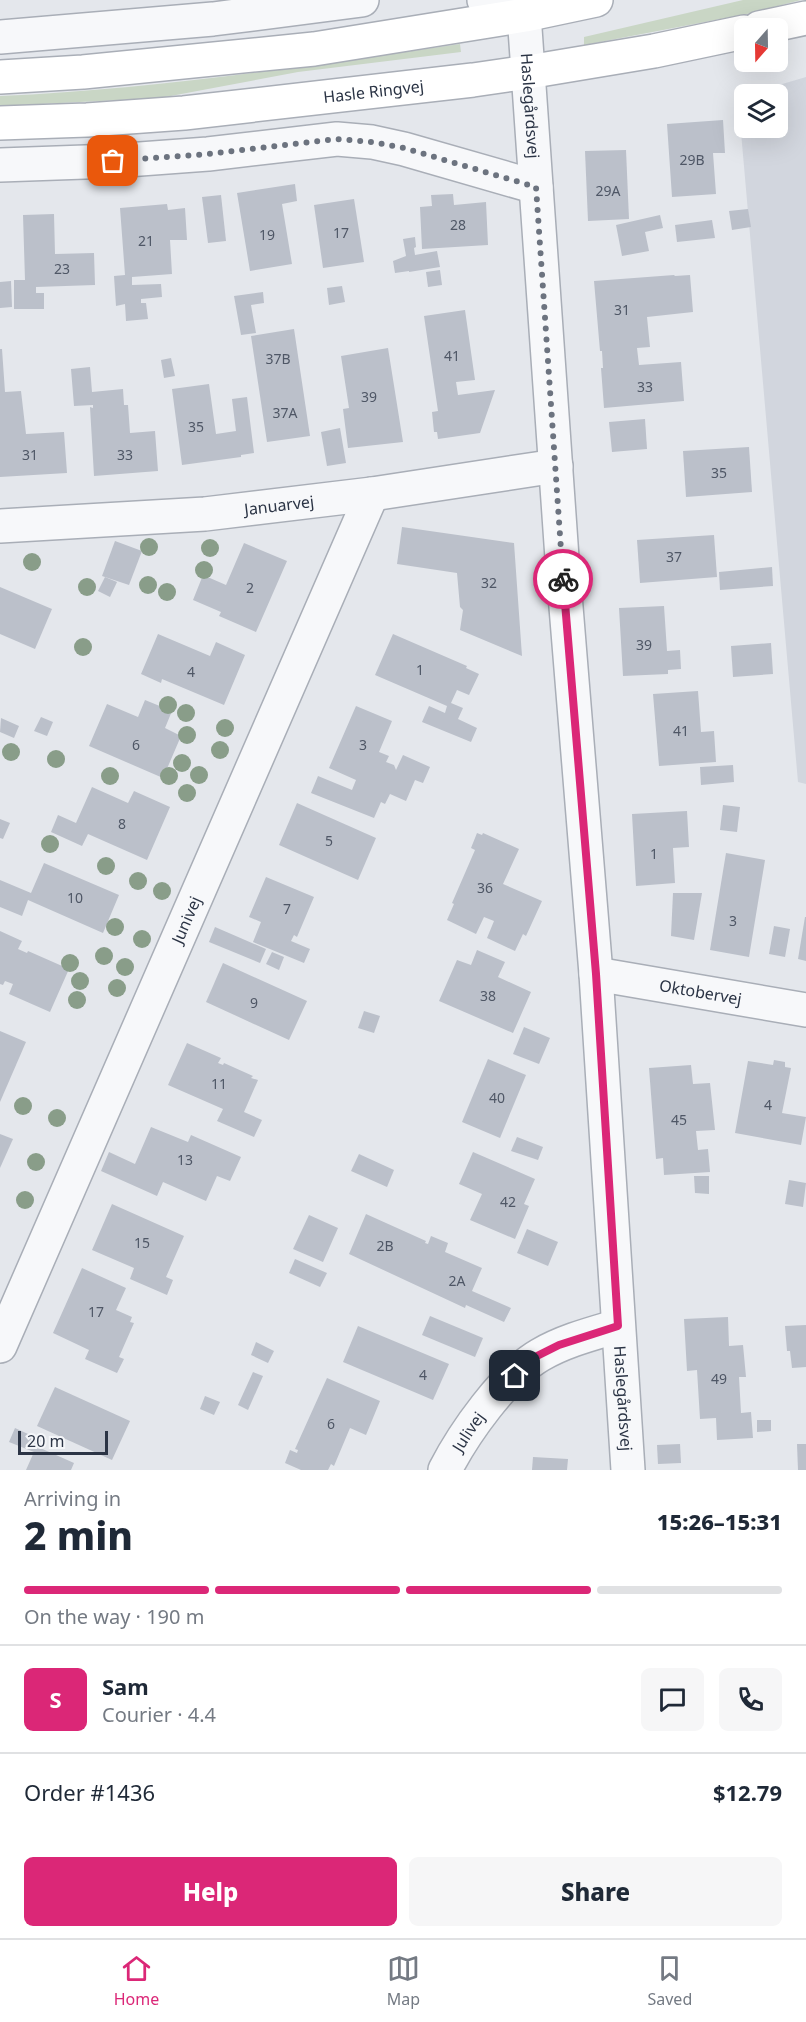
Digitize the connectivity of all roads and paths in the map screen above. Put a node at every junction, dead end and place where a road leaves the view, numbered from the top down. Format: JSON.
{"nodes":[{"id":1,"x":362,"y":0,"type":"edge"},
{"id":2,"x":484,"y":0,"type":"edge"},
{"id":3,"x":596,"y":0,"type":"edge"},
{"id":4,"x":524,"y":7,"type":"edge"},
{"id":5,"x":806,"y":18,"type":"edge"},
{"id":6,"x":788,"y":22,"type":"edge"},
{"id":7,"x":734,"y":34,"type":"edge"},
{"id":8,"x":0,"y":37,"type":"edge"},
{"id":9,"x":528,"y":72,"type":"junction"},
{"id":10,"x":0,"y":77,"type":"edge"},
{"id":11,"x":0,"y":123,"type":"edge"},
{"id":12,"x":0,"y":165,"type":"edge"},
{"id":13,"x":536,"y":187,"type":"junction"},
{"id":14,"x":556,"y":466,"type":"junction"},
{"id":15,"x":372,"y":494,"type":"junction"},
{"id":16,"x":0,"y":526,"type":"edge"},
{"id":17,"x":596,"y":974,"type":"junction"},
{"id":18,"x":806,"y":1010,"type":"edge"},
{"id":19,"x":618,"y":1326,"type":"junction"},
{"id":20,"x":0,"y":1346,"type":"edge"},
{"id":21,"x":445,"y":1470,"type":"edge"},
{"id":22,"x":628,"y":1470,"type":"edge"}],
"edges":[{"from":1,"to":8,"type":"street"},
{"from":2,"to":4,"type":"street"},
{"from":3,"to":4,"type":"main road"},
{"from":4,"to":9,"type":"street","name":"Haslegårdsvej"},
{"from":4,"to":10,"type":"main road"},
{"from":5,"to":6,"type":"main road"},
{"from":7,"to":9,"type":"main road","name":"Hasle Ringvej"},
{"from":9,"to":11,"type":"main road","name":"Hasle Ringvej"},
{"from":9,"to":13,"type":"street","name":"Haslegårdsvej"},
{"from":12,"to":13,"type":"street"},
{"from":13,"to":14,"type":"street","name":"Haslegårdsvej"},
{"from":14,"to":15,"type":"street","name":"Januarvej"},
{"from":14,"to":17,"type":"street","name":"Haslegårdsvej"},
{"from":15,"to":16,"type":"street","name":"Januarvej"},
{"from":15,"to":20,"type":"street","name":"Junivej"},
{"from":17,"to":18,"type":"street","name":"Oktobervej"},
{"from":17,"to":19,"type":"street","name":"Haslegårdsvej"},
{"from":19,"to":21,"type":"street","name":"Julivej"},
{"from":19,"to":22,"type":"street","name":"Haslegårdsvej"}]}
